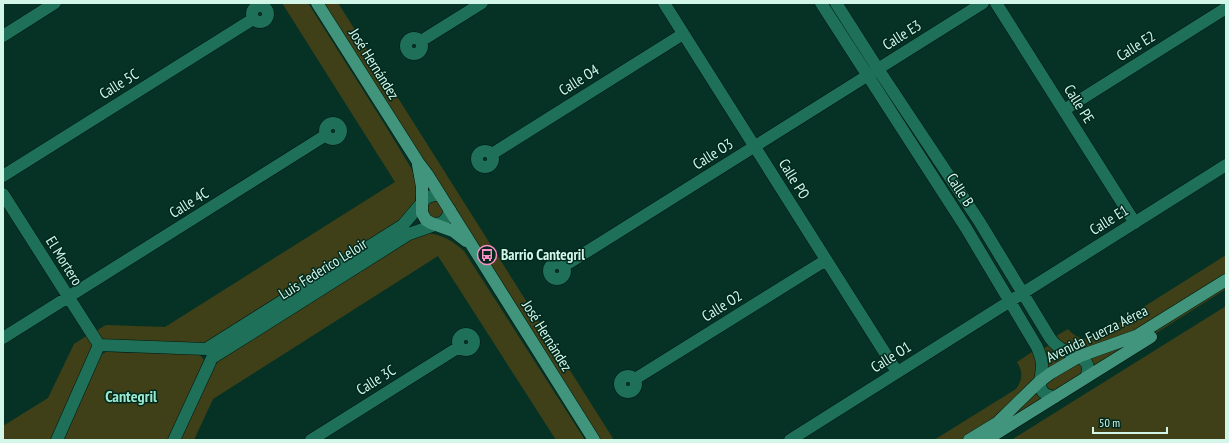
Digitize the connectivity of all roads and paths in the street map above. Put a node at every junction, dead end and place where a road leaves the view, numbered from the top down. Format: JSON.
{"nodes":[{"id":1,"x":55,"y":3,"type":"edge"},
{"id":2,"x":317,"y":3,"type":"edge"},
{"id":3,"x":482,"y":3,"type":"edge"},
{"id":4,"x":664,"y":3,"type":"edge"},
{"id":5,"x":821,"y":3,"type":"edge"},
{"id":6,"x":836,"y":3,"type":"edge"},
{"id":7,"x":983,"y":3,"type":"edge"},
{"id":8,"x":996,"y":3,"type":"edge"},
{"id":9,"x":1226,"y":8,"type":"edge"},
{"id":10,"x":253,"y":18,"type":"dead end"},
{"id":11,"x":684,"y":34,"type":"junction"},
{"id":12,"x":3,"y":36,"type":"edge"},
{"id":13,"x":421,"y":41,"type":"dead end"},
{"id":14,"x":878,"y":69,"type":"junction"},
{"id":15,"x":867,"y":76,"type":"junction"},
{"id":16,"x":1064,"y":110,"type":"junction"},
{"id":17,"x":326,"y":135,"type":"dead end"},
{"id":18,"x":755,"y":147,"type":"junction"},
{"id":19,"x":492,"y":154,"type":"dead end"},
{"id":20,"x":418,"y":162,"type":"junction"},
{"id":21,"x":1226,"y":165,"type":"edge"},
{"id":22,"x":3,"y":176,"type":"edge"},
{"id":23,"x":3,"y":194,"type":"edge"},
{"id":24,"x":440,"y":195,"type":"junction"},
{"id":25,"x":422,"y":203,"type":"junction"},
{"id":26,"x":450,"y":210,"type":"junction"},
{"id":27,"x":1135,"y":223,"type":"junction"},
{"id":28,"x":437,"y":225,"type":"junction"},
{"id":29,"x":474,"y":248,"type":"junction"},
{"id":30,"x":826,"y":260,"type":"junction"},
{"id":31,"x":564,"y":266,"type":"dead end"},
{"id":32,"x":1226,"y":280,"type":"edge"},
{"id":33,"x":1226,"y":289,"type":"edge"},
{"id":34,"x":1022,"y":294,"type":"junction"},
{"id":35,"x":68,"y":297,"type":"junction"},
{"id":36,"x":1010,"y":302,"type":"junction"},
{"id":37,"x":3,"y":338,"type":"edge"},
{"id":38,"x":99,"y":345,"type":"junction"},
{"id":39,"x":459,"y":347,"type":"dead end"},
{"id":40,"x":209,"y":353,"type":"junction"},
{"id":41,"x":1080,"y":356,"type":"junction"},
{"id":42,"x":897,"y":372,"type":"junction"},
{"id":43,"x":1086,"y":378,"type":"junction"},
{"id":44,"x":635,"y":379,"type":"dead end"},
{"id":45,"x":1039,"y":382,"type":"junction"},
{"id":46,"x":1055,"y":397,"type":"junction"},
{"id":47,"x":57,"y":440,"type":"edge"},
{"id":48,"x":174,"y":440,"type":"edge"},
{"id":49,"x":311,"y":440,"type":"edge"},
{"id":50,"x":594,"y":440,"type":"edge"},
{"id":51,"x":790,"y":440,"type":"edge"},
{"id":52,"x":969,"y":440,"type":"edge"},
{"id":53,"x":986,"y":440,"type":"edge"}],
"edges":[{"from":1,"to":12,"type":"street"},
{"from":2,"to":20,"type":"main road","name":"José Hernández"},
{"from":3,"to":13,"type":"street"},
{"from":4,"to":11,"type":"street","name":"Calle PO"},
{"from":5,"to":15,"type":"street","name":"Calle B"},
{"from":6,"to":14,"type":"street","name":"Calle B"},
{"from":7,"to":14,"type":"street","name":"Calle E3"},
{"from":8,"to":16,"type":"street","name":"Calle PE"},
{"from":9,"to":16,"type":"street","name":"Calle E2"},
{"from":10,"to":22,"type":"street","name":"Calle 5C"},
{"from":11,"to":18,"type":"street","name":"Calle PO"},
{"from":11,"to":19,"type":"street","name":"Calle O4"},
{"from":14,"to":15,"type":"street","name":"Calle O3"},
{"from":14,"to":34,"type":"street","name":"Calle B"},
{"from":15,"to":18,"type":"street","name":"Calle O3"},
{"from":15,"to":36,"type":"street","name":"Calle B"},
{"from":16,"to":27,"type":"street","name":"Calle PE"},
{"from":17,"to":35,"type":"street","name":"Calle 4C"},
{"from":18,"to":30,"type":"street","name":"Calle PO"},
{"from":18,"to":31,"type":"street","name":"Calle O3"},
{"from":20,"to":24,"type":"main road","name":"José Hernández"},
{"from":20,"to":25,"type":"main road","name":"José Hernández"},
{"from":21,"to":27,"type":"street","name":"Calle E1"},
{"from":23,"to":35,"type":"street","name":"El Mortero"},
{"from":24,"to":25,"type":"street","name":"Luis Federico Leloir"},
{"from":24,"to":26,"type":"main road","name":"José Hernández"},
{"from":25,"to":28,"type":"main road","name":"José Hernández"},
{"from":25,"to":40,"type":"street","name":"Luis Federico Leloir"},
{"from":26,"to":28,"type":"street"},
{"from":26,"to":29,"type":"main road","name":"José Hernández"},
{"from":27,"to":34,"type":"street","name":"Calle E1"},
{"from":28,"to":29,"type":"main road","name":"José Hernández"},
{"from":28,"to":40,"type":"street","name":"Luis Federico Leloir"},
{"from":29,"to":50,"type":"main road","name":"José Hernández"},
{"from":30,"to":42,"type":"street","name":"Calle PO"},
{"from":30,"to":44,"type":"street","name":"Calle O2"},
{"from":32,"to":41,"type":"main road","name":"Avenida Fuerza Aérea"},
{"from":33,"to":43,"type":"main road","name":"Avenida Fuerza Aérea"},
{"from":34,"to":36,"type":"street","name":"Calle E1"},
{"from":34,"to":41,"type":"street","name":"Calle B"},
{"from":35,"to":37,"type":"street","name":"Calle 4C"},
{"from":35,"to":38,"type":"street","name":"El Mortero"},
{"from":36,"to":42,"type":"street","name":"Calle O1"},
{"from":36,"to":45,"type":"street","name":"Calle B"},
{"from":38,"to":40,"type":"street"},
{"from":38,"to":47,"type":"street"},
{"from":39,"to":49,"type":"street","name":"Calle 3C"},
{"from":40,"to":48,"type":"street"},
{"from":41,"to":43,"type":"street"},
{"from":41,"to":45,"type":"main road","name":"Avenida Fuerza Aérea"},
{"from":42,"to":51,"type":"street","name":"Calle O1"},
{"from":43,"to":46,"type":"main road","name":"Avenida Fuerza Aérea"},
{"from":45,"to":46,"type":"street"},
{"from":45,"to":52,"type":"main road","name":"Avenida Fuerza Aérea"},
{"from":46,"to":53,"type":"main road","name":"Avenida Fuerza Aérea"}]}
